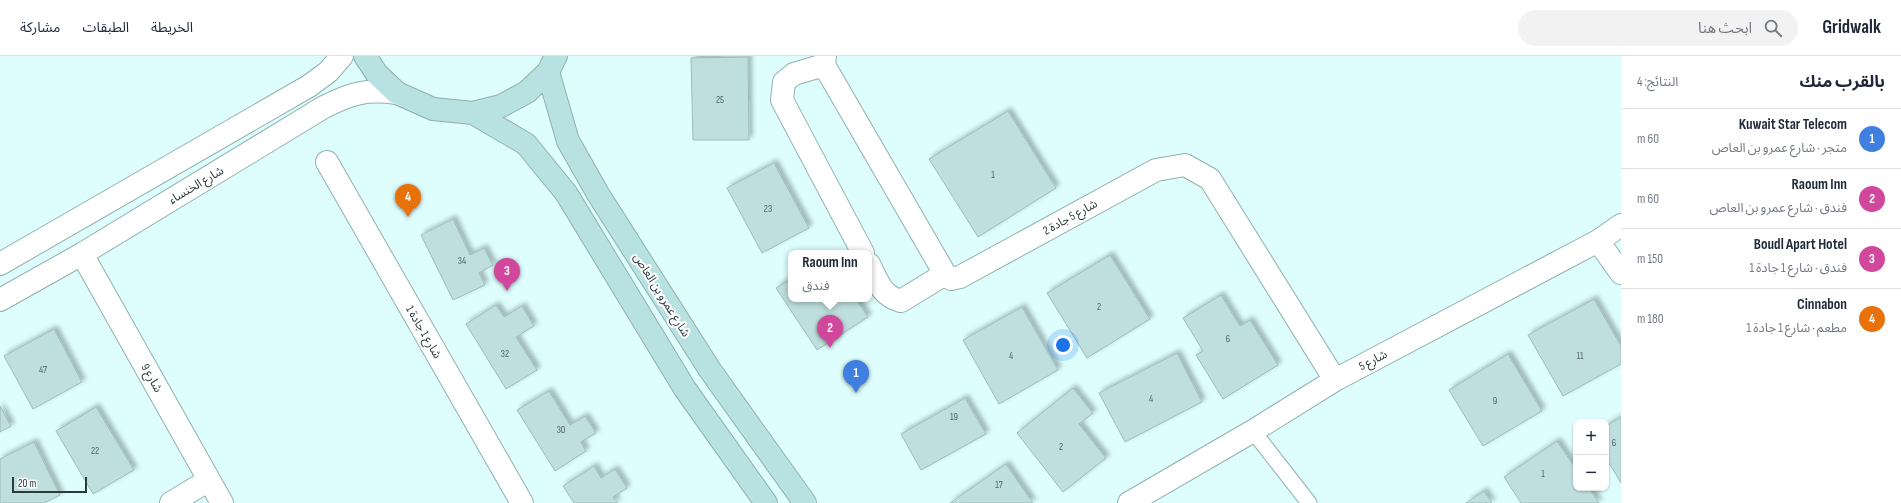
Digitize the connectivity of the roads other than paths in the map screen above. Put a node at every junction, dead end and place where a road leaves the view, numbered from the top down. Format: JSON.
{"nodes":[{"id":1,"x":342,"y":56,"type":"edge"},
{"id":2,"x":365,"y":56,"type":"edge"},
{"id":3,"x":825,"y":61,"type":"edge"},
{"id":4,"x":552,"y":64,"type":"edge"},
{"id":5,"x":397,"y":92,"type":"junction"},
{"id":6,"x":473,"y":113,"type":"junction"},
{"id":7,"x":327,"y":162,"type":"dead end"},
{"id":8,"x":1621,"y":226,"type":"edge"},
{"id":9,"x":1598,"y":241,"type":"junction"},
{"id":10,"x":861,"y":250,"type":"edge"},
{"id":11,"x":82,"y":254,"type":"junction"},
{"id":12,"x":0,"y":264,"type":"edge"},
{"id":13,"x":872,"y":270,"type":"edge"},
{"id":14,"x":1621,"y":273,"type":"edge"},
{"id":15,"x":945,"y":274,"type":"junction"},
{"id":16,"x":0,"y":300,"type":"edge"},
{"id":17,"x":1335,"y":380,"type":"junction"},
{"id":18,"x":1253,"y":431,"type":"junction"},
{"id":19,"x":209,"y":480,"type":"junction"},
{"id":20,"x":171,"y":503,"type":"edge"},
{"id":21,"x":222,"y":503,"type":"edge"},
{"id":22,"x":522,"y":503,"type":"edge"},
{"id":23,"x":766,"y":503,"type":"edge"},
{"id":24,"x":805,"y":503,"type":"edge"},
{"id":25,"x":1129,"y":503,"type":"edge"},
{"id":26,"x":1309,"y":503,"type":"edge"}],
"edges":[{"from":1,"to":12,"type":"street"},
{"from":2,"to":5,"type":"main road"},
{"from":3,"to":10,"type":"street"},
{"from":3,"to":15,"type":"street"},
{"from":4,"to":6,"type":"main road"},
{"from":4,"to":24,"type":"main road","name":"شارع عمرو بن العاص"},
{"from":5,"to":6,"type":"main road"},
{"from":5,"to":11,"type":"street","name":"شارع الخنساء"},
{"from":6,"to":23,"type":"main road"},
{"from":7,"to":22,"type":"street","name":"شارع 1 جادة 1"},
{"from":8,"to":9,"type":"street","name":"شارع 5"},
{"from":9,"to":14,"type":"street"},
{"from":9,"to":17,"type":"street","name":"شارع 5"},
{"from":11,"to":16,"type":"street","name":"شارع الخنساء"},
{"from":11,"to":19,"type":"street","name":"شارع 9"},
{"from":13,"to":15,"type":"street"},
{"from":15,"to":17,"type":"street","name":"شارع 5 جادة 2"},
{"from":17,"to":18,"type":"street","name":"شارع 5"},
{"from":18,"to":25,"type":"street","name":"شارع 5"},
{"from":18,"to":26,"type":"lane"},
{"from":19,"to":20,"type":"street"},
{"from":19,"to":21,"type":"street","name":"شارع 9"}]}
